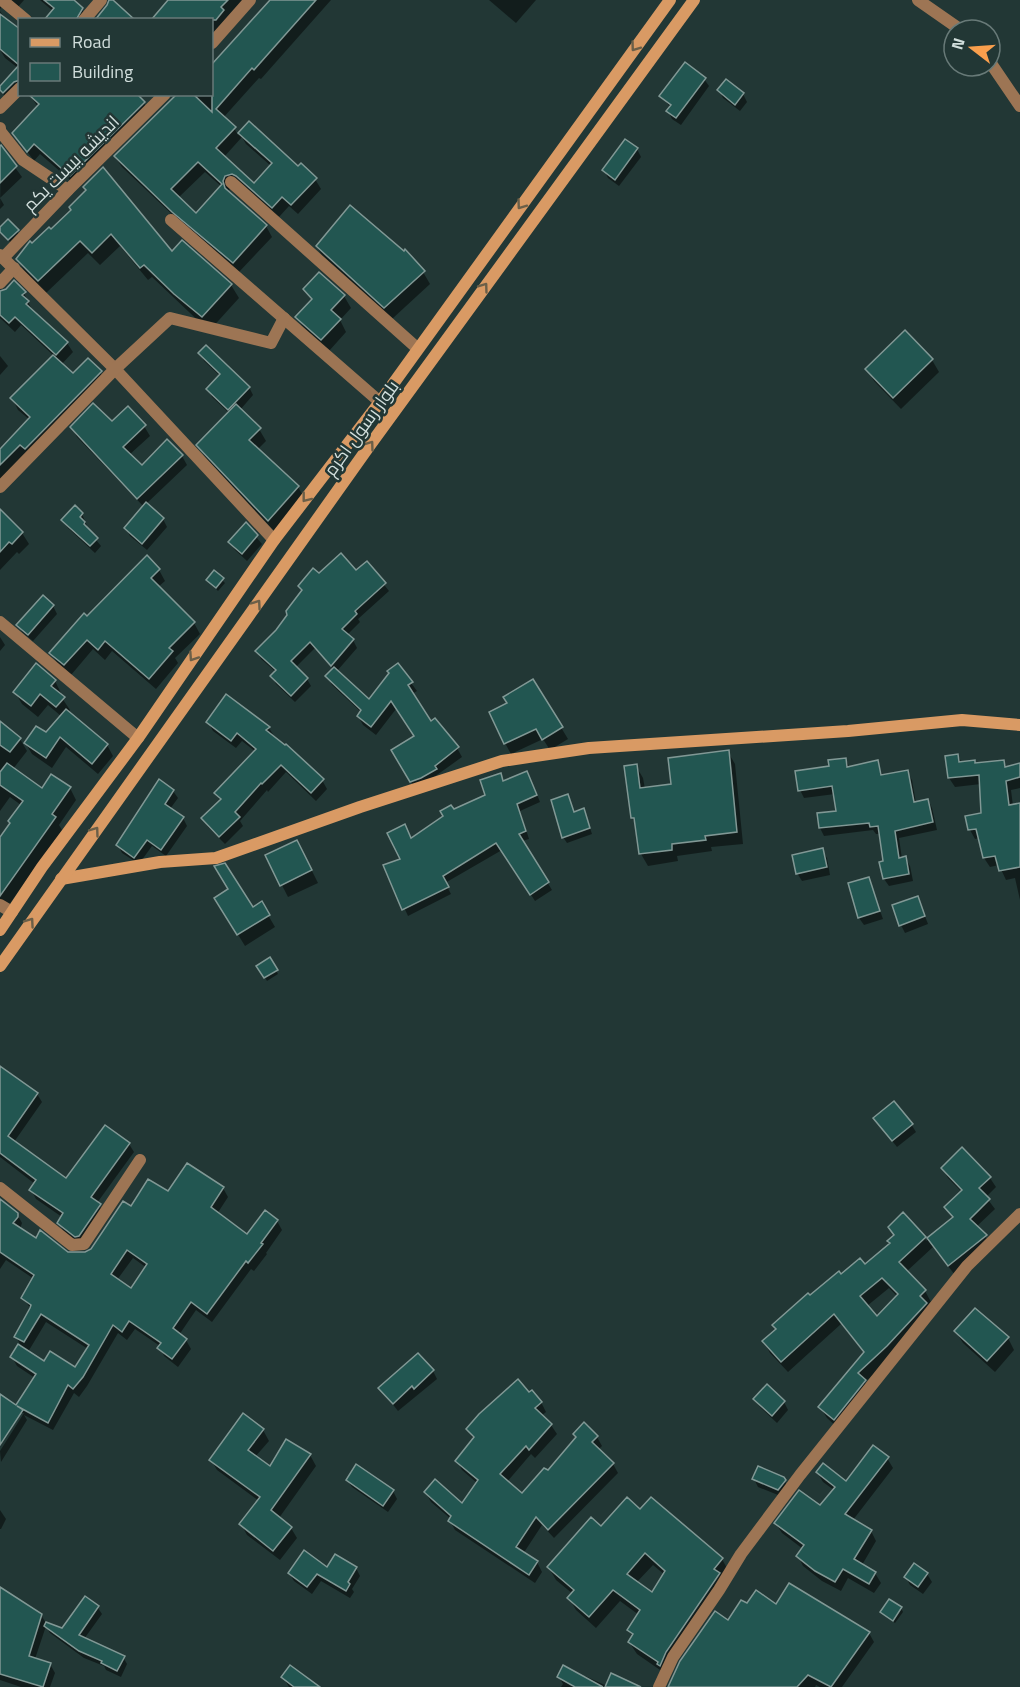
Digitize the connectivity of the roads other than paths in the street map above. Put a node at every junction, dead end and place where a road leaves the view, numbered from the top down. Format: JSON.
{"nodes":[{"id":1,"x":2,"y":0,"type":"edge"},
{"id":2,"x":100,"y":0,"type":"edge"},
{"id":3,"x":250,"y":0,"type":"edge"},
{"id":4,"x":670,"y":0,"type":"edge"},
{"id":5,"x":694,"y":0,"type":"edge"},
{"id":6,"x":918,"y":0,"type":"edge"},
{"id":7,"x":24,"y":18,"type":"edge"},
{"id":8,"x":86,"y":18,"type":"edge"},
{"id":9,"x":944,"y":18,"type":"edge"},
{"id":10,"x":213,"y":42,"type":"edge"},
{"id":11,"x":1001,"y":78,"type":"edge"},
{"id":12,"x":18,"y":90,"type":"edge"},
{"id":13,"x":163,"y":96,"type":"edge"},
{"id":14,"x":1020,"y":106,"type":"edge"},
{"id":15,"x":0,"y":108,"type":"edge"},
{"id":16,"x":0,"y":128,"type":"edge"},
{"id":17,"x":231,"y":182,"type":"dead end"},
{"id":18,"x":68,"y":190,"type":"junction"},
{"id":19,"x":171,"y":220,"type":"dead end"},
{"id":20,"x":2,"y":256,"type":"edge"},
{"id":21,"x":14,"y":268,"type":"junction"},
{"id":22,"x":0,"y":283,"type":"edge"},
{"id":23,"x":284,"y":318,"type":"junction"},
{"id":24,"x":417,"y":348,"type":"junction"},
{"id":25,"x":115,"y":369,"type":"junction"},
{"id":26,"x":380,"y":402,"type":"junction"},
{"id":27,"x":0,"y":487,"type":"edge"},
{"id":28,"x":274,"y":540,"type":"junction"},
{"id":29,"x":0,"y":622,"type":"edge"},
{"id":30,"x":1020,"y":725,"type":"edge"},
{"id":31,"x":138,"y":738,"type":"junction"},
{"id":32,"x":42,"y":867,"type":"junction"},
{"id":33,"x":61,"y":879,"type":"junction"},
{"id":34,"x":0,"y":905,"type":"edge"},
{"id":35,"x":12,"y":912,"type":"junction"},
{"id":36,"x":0,"y":930,"type":"edge"},
{"id":37,"x":0,"y":966,"type":"edge"},
{"id":38,"x":140,"y":1160,"type":"dead end"},
{"id":39,"x":0,"y":1188,"type":"edge"},
{"id":40,"x":1020,"y":1214,"type":"edge"},
{"id":41,"x":659,"y":1687,"type":"edge"}],
"edges":[{"from":1,"to":7,"type":"street"},
{"from":2,"to":8,"type":"street"},
{"from":3,"to":10,"type":"street"},
{"from":4,"to":24,"type":"main road","name":"بلوار رسول اکرم","one_way":true},
{"from":33,"to":5,"type":"main road","name":"بلوار رسول اکرم","one_way":true},
{"from":6,"to":9,"type":"street"},
{"from":11,"to":14,"type":"street"},
{"from":12,"to":15,"type":"street"},
{"from":13,"to":18,"type":"street","name":"اندیشه بیست یکم"},
{"from":16,"to":18,"type":"street"},
{"from":17,"to":24,"type":"street"},
{"from":18,"to":20,"type":"street","name":"اندیشه بیست یکم"},
{"from":19,"to":23,"type":"street"},
{"from":20,"to":21,"type":"street"},
{"from":21,"to":22,"type":"street"},
{"from":21,"to":25,"type":"street"},
{"from":23,"to":25,"type":"street"},
{"from":23,"to":26,"type":"street"},
{"from":24,"to":26,"type":"main road","name":"بلوار رسول اکرم"},
{"from":25,"to":27,"type":"street"},
{"from":25,"to":28,"type":"street"},
{"from":26,"to":28,"type":"main road","name":"بلوار رسول اکرم","one_way":true},
{"from":28,"to":31,"type":"main road","name":"بلوار رسول اکرم","one_way":true},
{"from":29,"to":31,"type":"street"},
{"from":30,"to":33,"type":"main road"},
{"from":31,"to":32,"type":"main road","name":"بلوار رسول اکرم"},
{"from":32,"to":33,"type":"main road"},
{"from":32,"to":35,"type":"main road","name":"بلوار رسول اکرم"},
{"from":37,"to":33,"type":"main road","name":"بلوار رسول اکرم","one_way":true},
{"from":34,"to":35,"type":"street"},
{"from":35,"to":36,"type":"main road","name":"بلوار رسول اکرم"},
{"from":38,"to":39,"type":"street"},
{"from":40,"to":41,"type":"street"}]}
